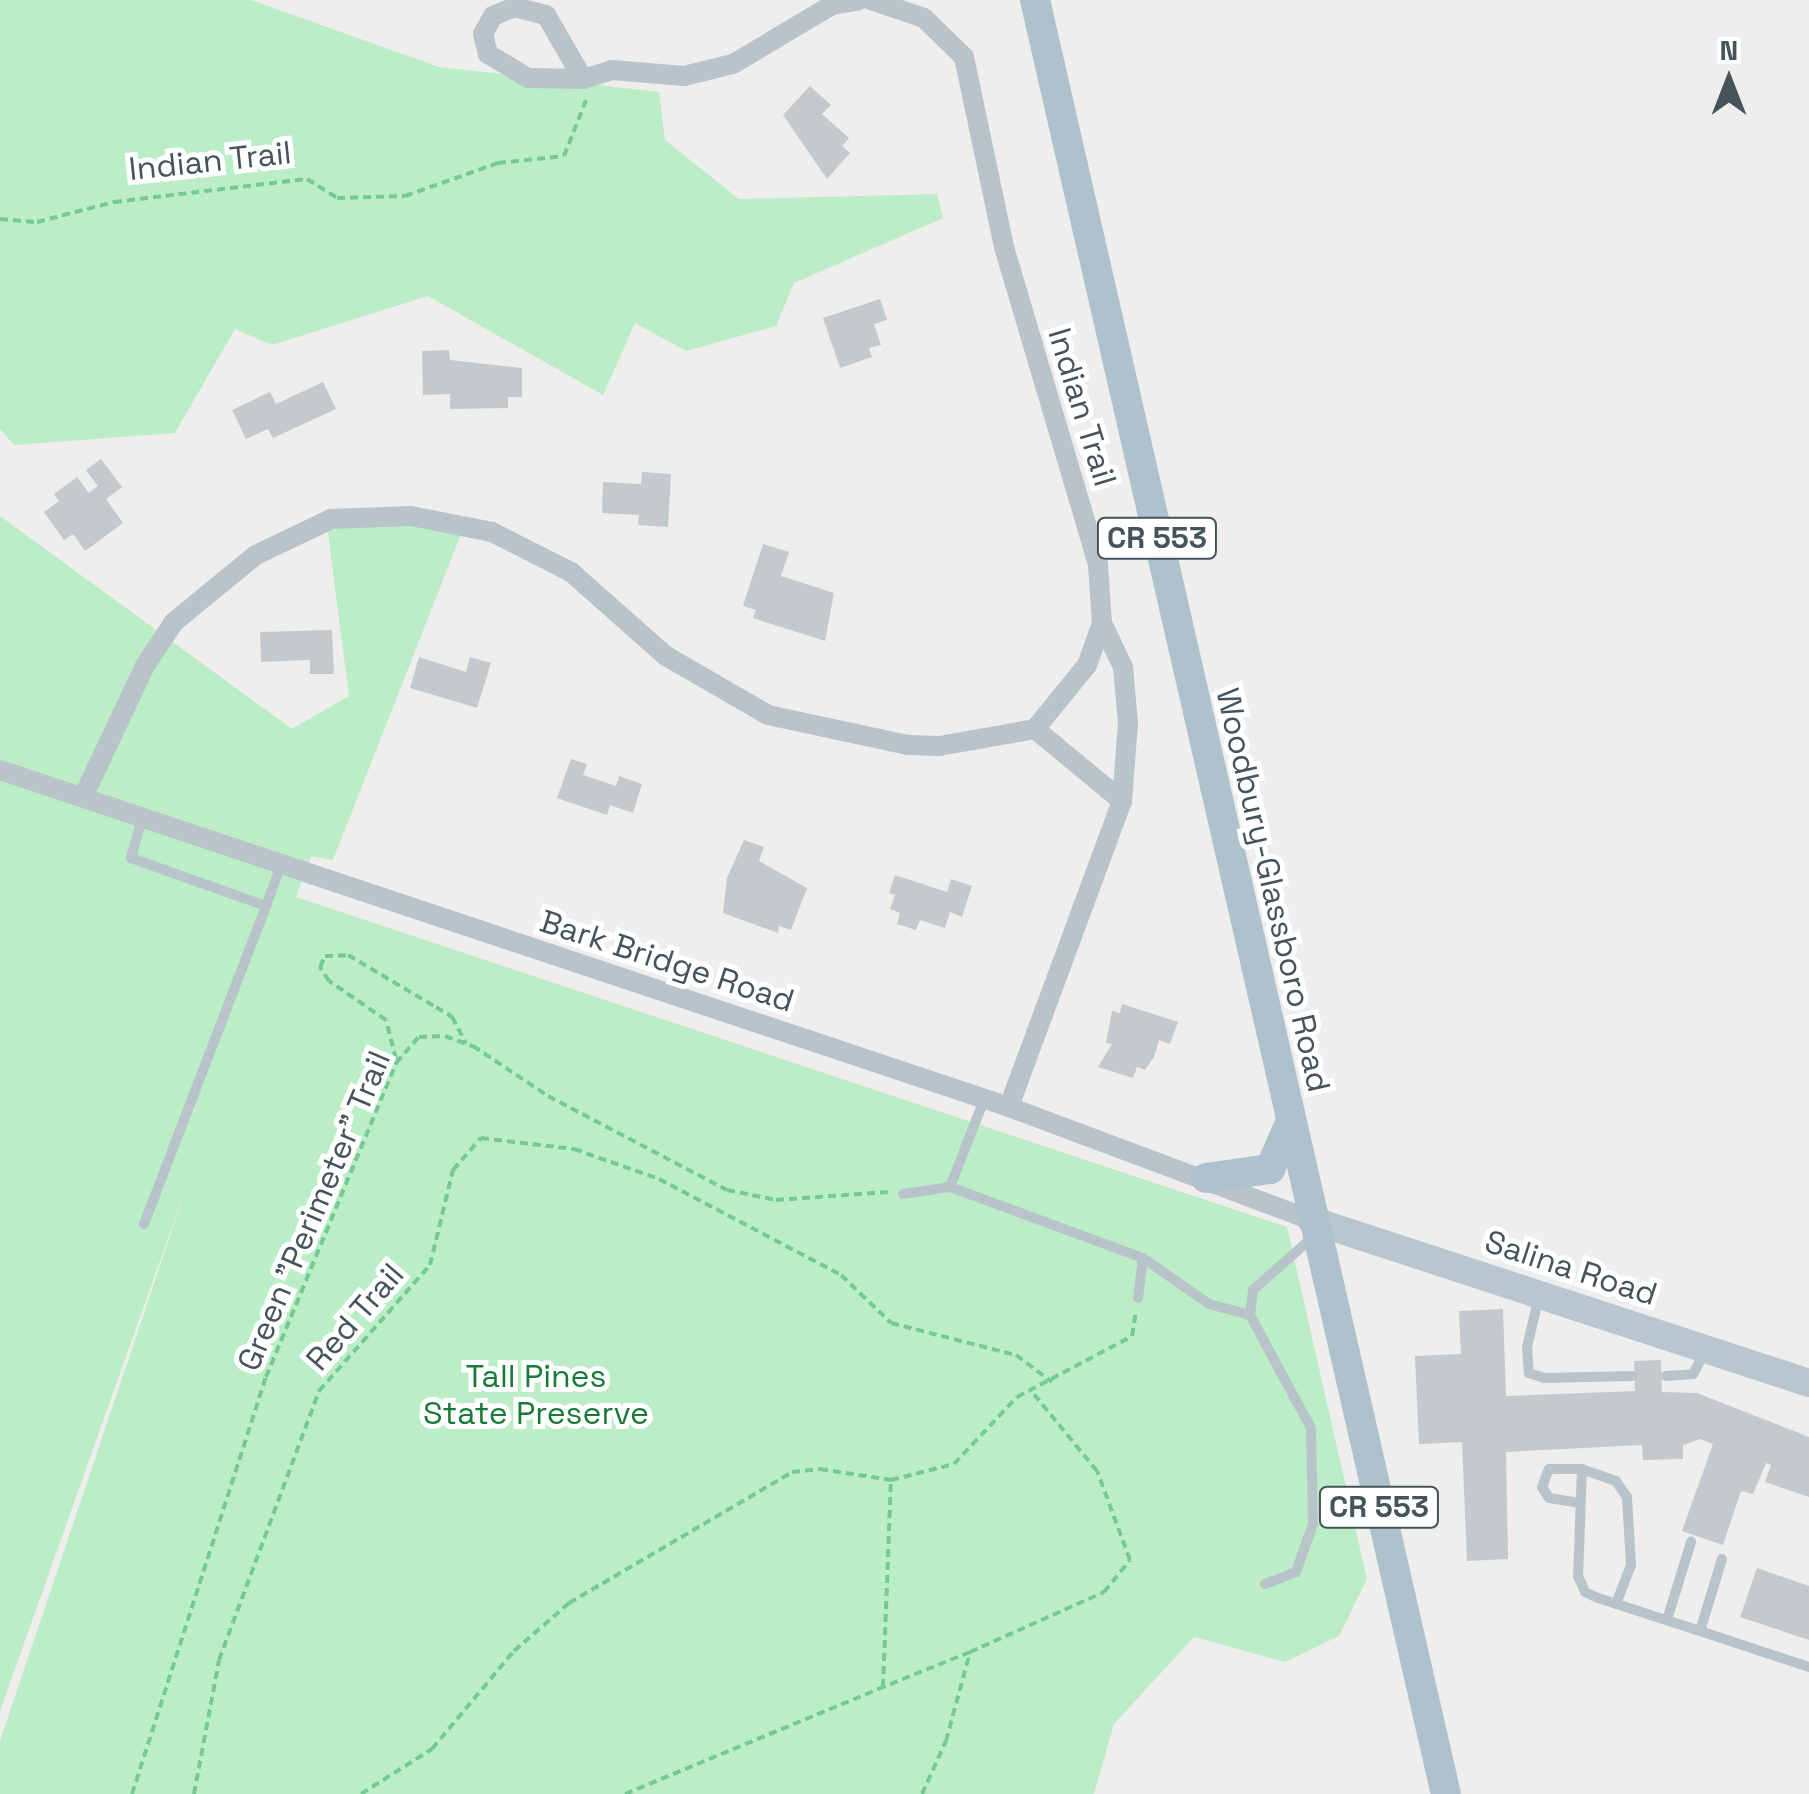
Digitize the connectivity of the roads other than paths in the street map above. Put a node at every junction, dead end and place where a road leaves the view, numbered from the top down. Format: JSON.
{"nodes":[{"id":1,"x":860,"y":0,"type":"edge"},
{"id":2,"x":872,"y":0,"type":"edge"},
{"id":3,"x":1035,"y":0,"type":"edge"},
{"id":4,"x":589,"y":81,"type":"junction"},
{"id":5,"x":1102,"y":623,"type":"junction"},
{"id":6,"x":1036,"y":729,"type":"junction"},
{"id":7,"x":0,"y":770,"type":"edge"},
{"id":8,"x":83,"y":797,"type":"junction"},
{"id":9,"x":1122,"y":801,"type":"junction"},
{"id":10,"x":142,"y":818,"type":"junction"},
{"id":11,"x":281,"y":865,"type":"junction"},
{"id":12,"x":266,"y":906,"type":"junction"},
{"id":13,"x":984,"y":1098,"type":"junction"},
{"id":14,"x":1009,"y":1106,"type":"junction"},
{"id":15,"x":1290,"y":1122,"type":"junction"},
{"id":16,"x":1206,"y":1178,"type":"junction"},
{"id":17,"x":950,"y":1188,"type":"junction"},
{"id":18,"x":903,"y":1194,"type":"road end"},
{"id":19,"x":144,"y":1224,"type":"dead end"},
{"id":20,"x":1313,"y":1228,"type":"junction"},
{"id":21,"x":1143,"y":1258,"type":"junction"},
{"id":22,"x":1539,"y":1295,"type":"junction"},
{"id":23,"x":1138,"y":1298,"type":"road end"},
{"id":24,"x":1250,"y":1314,"type":"junction"},
{"id":25,"x":1706,"y":1349,"type":"junction"},
{"id":26,"x":1632,"y":1376,"type":"dead end"},
{"id":27,"x":1666,"y":1376,"type":"dead end"},
{"id":28,"x":1809,"y":1383,"type":"edge"},
{"id":29,"x":1582,"y":1469,"type":"junction"},
{"id":30,"x":1580,"y":1503,"type":"junction"},
{"id":31,"x":1691,"y":1542,"type":"dead end"},
{"id":32,"x":1722,"y":1559,"type":"dead end"},
{"id":33,"x":1265,"y":1584,"type":"dead end"},
{"id":34,"x":1616,"y":1604,"type":"junction"},
{"id":35,"x":1667,"y":1620,"type":"junction"},
{"id":36,"x":1700,"y":1631,"type":"junction"},
{"id":37,"x":1809,"y":1667,"type":"edge"},
{"id":38,"x":1446,"y":1794,"type":"edge"}],
"edges":[{"from":1,"to":4,"type":"street"},
{"from":2,"to":5,"type":"street","name":"Indian Trail"},
{"from":3,"to":15,"type":"main road","name":"Woodbury-Glassboro Road","number":"CR 553"},
{"from":4,"to":4,"type":"street"},
{"from":5,"to":6,"type":"street"},
{"from":5,"to":9,"type":"street","name":"Indian Trail"},
{"from":6,"to":8,"type":"street"},
{"from":6,"to":9,"type":"street"},
{"from":7,"to":8,"type":"street","name":"Bark Bridge Road"},
{"from":8,"to":10,"type":"street","name":"Bark Bridge Road"},
{"from":9,"to":14,"type":"street","name":"Indian Trail"},
{"from":10,"to":11,"type":"street","name":"Bark Bridge Road"},
{"from":10,"to":12,"type":"lane"},
{"from":11,"to":12,"type":"lane"},
{"from":11,"to":13,"type":"street","name":"Bark Bridge Road"},
{"from":12,"to":19,"type":"lane"},
{"from":13,"to":14,"type":"street","name":"Bark Bridge Road"},
{"from":13,"to":17,"type":"lane"},
{"from":14,"to":16,"type":"street","name":"Bark Bridge Road"},
{"from":15,"to":16,"type":"main road"},
{"from":15,"to":20,"type":"main road","name":"Woodbury-Glassboro Road","number":"CR 553"},
{"from":16,"to":20,"type":"street","name":"Bark Bridge Road"},
{"from":17,"to":18,"type":"lane"},
{"from":17,"to":21,"type":"lane"},
{"from":20,"to":22,"type":"street","name":"Salina Road"},
{"from":20,"to":24,"type":"lane"},
{"from":20,"to":38,"type":"main road","name":"Woodbury-Glassboro Road","number":"CR 553"},
{"from":21,"to":23,"type":"lane"},
{"from":21,"to":24,"type":"lane"},
{"from":22,"to":25,"type":"street","name":"Salina Road"},
{"from":22,"to":26,"type":"lane"},
{"from":24,"to":33,"type":"lane"},
{"from":25,"to":27,"type":"lane"},
{"from":25,"to":28,"type":"street","name":"Salina Road"},
{"from":29,"to":30,"type":"lane"},
{"from":29,"to":30,"type":"lane"},
{"from":29,"to":34,"type":"lane"},
{"from":30,"to":34,"type":"lane"},
{"from":31,"to":35,"type":"lane"},
{"from":32,"to":36,"type":"lane"},
{"from":34,"to":35,"type":"lane"},
{"from":35,"to":36,"type":"lane"},
{"from":36,"to":37,"type":"lane"}]}
